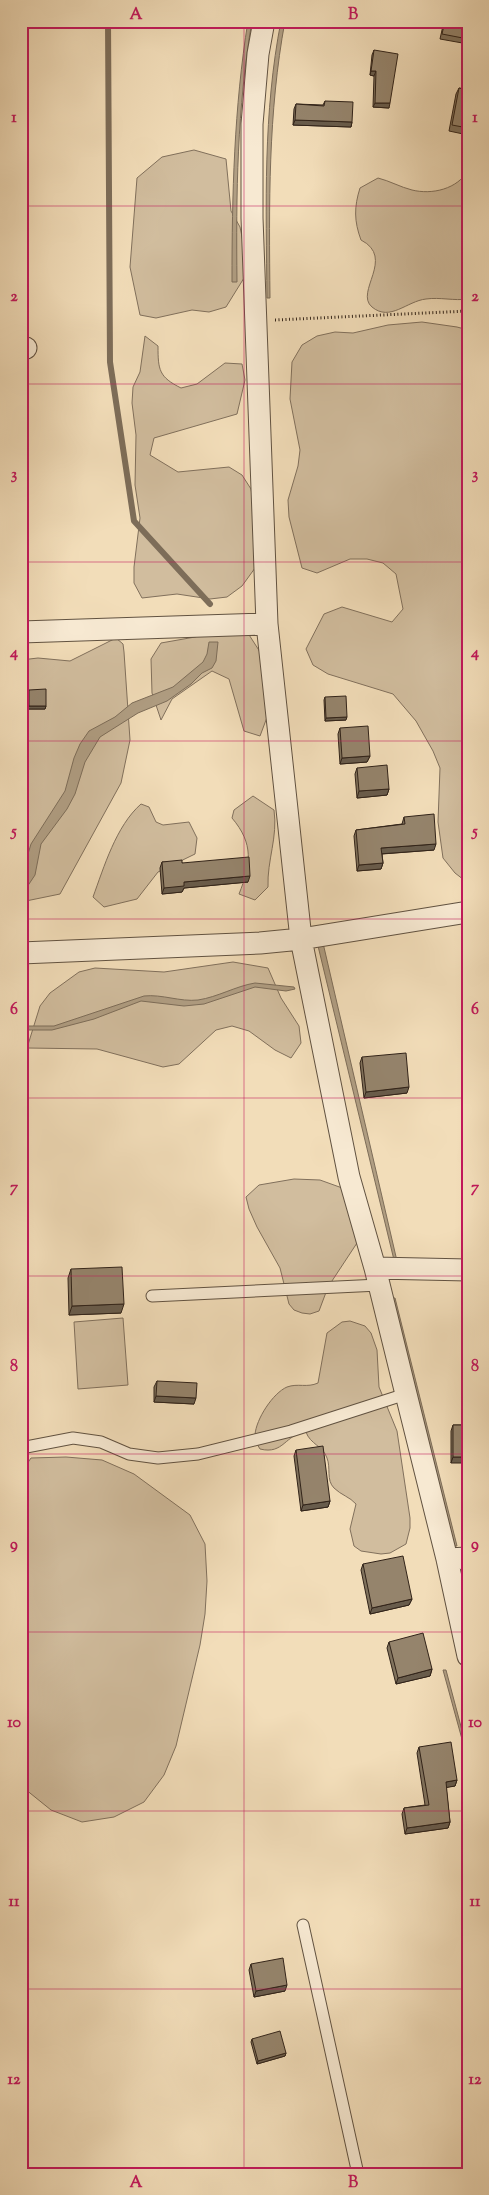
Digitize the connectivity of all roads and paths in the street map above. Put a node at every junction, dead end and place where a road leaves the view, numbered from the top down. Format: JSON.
{"nodes":[{"id":1,"x":264,"y":21,"type":"edge"},
{"id":2,"x":468,"y":311,"type":"edge"},
{"id":3,"x":255,"y":320,"type":"junction"},
{"id":4,"x":267,"y":624,"type":"junction"},
{"id":5,"x":21,"y":632,"type":"edge"},
{"id":6,"x":468,"y":912,"type":"edge"},
{"id":7,"x":301,"y":939,"type":"junction"},
{"id":8,"x":21,"y":953,"type":"edge"},
{"id":9,"x":468,"y":1270,"type":"edge"},
{"id":10,"x":377,"y":1276,"type":"junction"},
{"id":11,"x":152,"y":1296,"type":"dead end"},
{"id":12,"x":406,"y":1394,"type":"junction"},
{"id":13,"x":21,"y":1448,"type":"edge"},
{"id":14,"x":457,"y":1559,"type":"edge"},
{"id":15,"x":468,"y":1656,"type":"edge"},
{"id":16,"x":303,"y":1925,"type":"dead end"},
{"id":17,"x":358,"y":2174,"type":"edge"}],
"edges":[{"from":1,"to":3,"type":"street"},
{"from":2,"to":3,"type":"path"},
{"from":3,"to":4,"type":"street"},
{"from":4,"to":5,"type":"street"},
{"from":4,"to":7,"type":"street"},
{"from":6,"to":7,"type":"street"},
{"from":7,"to":8,"type":"street"},
{"from":7,"to":10,"type":"street"},
{"from":9,"to":10,"type":"street"},
{"from":10,"to":11,"type":"lane"},
{"from":10,"to":12,"type":"street"},
{"from":12,"to":13,"type":"lane"},
{"from":12,"to":14,"type":"street"},
{"from":14,"to":15,"type":"street"},
{"from":16,"to":17,"type":"lane"}]}
